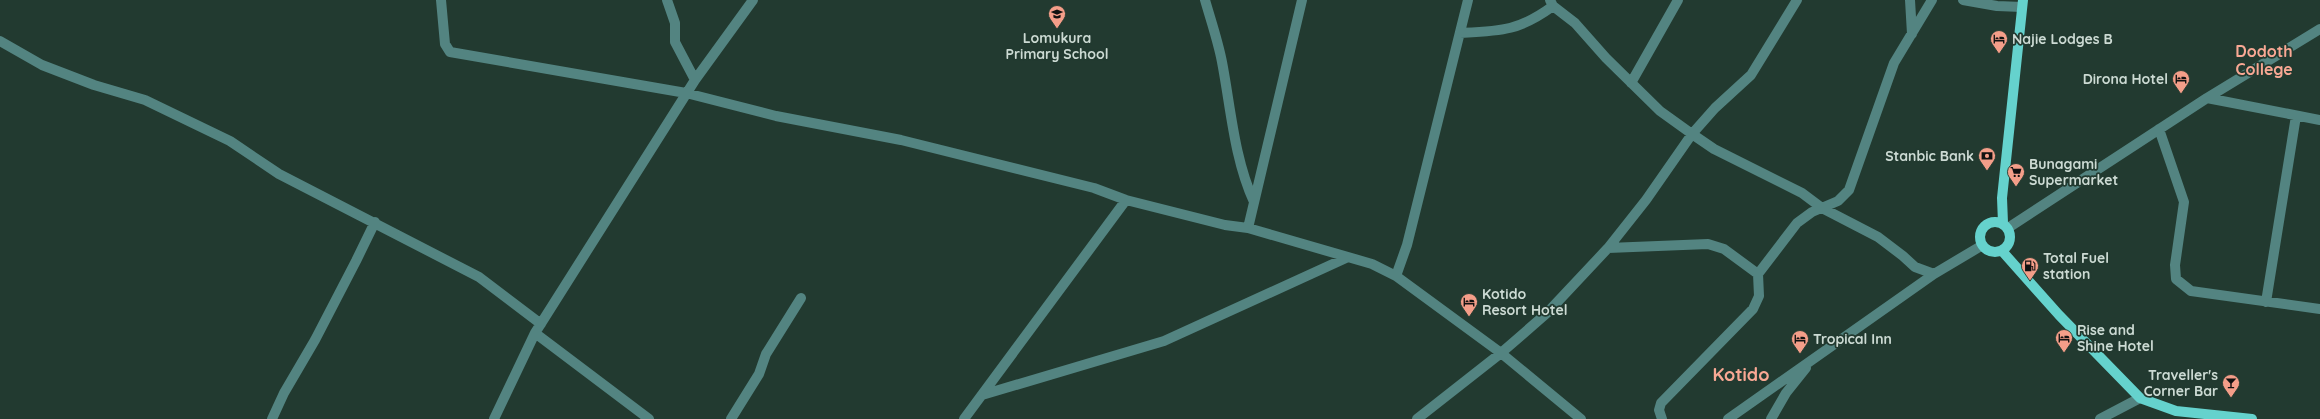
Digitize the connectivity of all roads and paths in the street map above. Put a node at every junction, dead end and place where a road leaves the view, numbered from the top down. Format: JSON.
{"nodes":[{"id":1,"x":442,"y":0,"type":"edge"},
{"id":2,"x":667,"y":0,"type":"edge"},
{"id":3,"x":753,"y":0,"type":"edge"},
{"id":4,"x":1205,"y":0,"type":"edge"},
{"id":5,"x":1302,"y":0,"type":"edge"},
{"id":6,"x":1468,"y":0,"type":"edge"},
{"id":7,"x":1678,"y":0,"type":"edge"},
{"id":8,"x":1797,"y":0,"type":"edge"},
{"id":9,"x":1910,"y":0,"type":"edge"},
{"id":10,"x":1932,"y":0,"type":"edge"},
{"id":11,"x":1963,"y":0,"type":"edge"},
{"id":12,"x":1552,"y":3,"type":"edge"},
{"id":13,"x":2023,"y":3,"type":"edge"},
{"id":14,"x":2320,"y":29,"type":"edge"},
{"id":15,"x":1460,"y":33,"type":"junction"},
{"id":16,"x":1912,"y":34,"type":"junction"},
{"id":17,"x":0,"y":41,"type":"edge"},
{"id":18,"x":695,"y":80,"type":"junction"},
{"id":19,"x":1631,"y":83,"type":"junction"},
{"id":20,"x":686,"y":93,"type":"junction"},
{"id":21,"x":2207,"y":98,"type":"junction"},
{"id":22,"x":2296,"y":116,"type":"junction"},
{"id":23,"x":2320,"y":120,"type":"edge"},
{"id":24,"x":2159,"y":130,"type":"junction"},
{"id":25,"x":1692,"y":134,"type":"junction"},
{"id":26,"x":2002,"y":198,"type":"junction"},
{"id":27,"x":1126,"y":200,"type":"junction"},
{"id":28,"x":1254,"y":202,"type":"junction"},
{"id":29,"x":1822,"y":208,"type":"junction"},
{"id":30,"x":374,"y":222,"type":"junction"},
{"id":31,"x":1990,"y":222,"type":"junction"},
{"id":32,"x":2005,"y":226,"type":"junction"},
{"id":33,"x":1248,"y":228,"type":"junction"},
{"id":34,"x":1981,"y":246,"type":"junction"},
{"id":35,"x":1608,"y":248,"type":"junction"},
{"id":36,"x":2002,"y":251,"type":"junction"},
{"id":37,"x":1346,"y":258,"type":"junction"},
{"id":38,"x":1758,"y":274,"type":"junction"},
{"id":39,"x":1934,"y":274,"type":"junction"},
{"id":40,"x":1396,"y":276,"type":"junction"},
{"id":41,"x":801,"y":298,"type":"dead end"},
{"id":42,"x":2266,"y":302,"type":"junction"},
{"id":43,"x":2320,"y":310,"type":"edge"},
{"id":44,"x":541,"y":324,"type":"junction"},
{"id":45,"x":536,"y":333,"type":"junction"},
{"id":46,"x":1501,"y":353,"type":"junction"},
{"id":47,"x":1812,"y":360,"type":"junction"},
{"id":48,"x":982,"y":396,"type":"junction"},
{"id":49,"x":2140,"y":398,"type":"junction"},
{"id":50,"x":1741,"y":414,"type":"edge"},
{"id":51,"x":272,"y":419,"type":"edge"},
{"id":52,"x":494,"y":419,"type":"edge"},
{"id":53,"x":649,"y":419,"type":"edge"},
{"id":54,"x":731,"y":419,"type":"edge"},
{"id":55,"x":964,"y":419,"type":"edge"},
{"id":56,"x":1417,"y":419,"type":"edge"},
{"id":57,"x":1581,"y":419,"type":"edge"},
{"id":58,"x":1662,"y":419,"type":"edge"},
{"id":59,"x":1728,"y":419,"type":"edge"},
{"id":60,"x":1771,"y":419,"type":"edge"},
{"id":61,"x":2100,"y":419,"type":"edge"},
{"id":62,"x":2252,"y":419,"type":"edge"}],
"edges":[{"from":1,"to":20,"type":"street"},
{"from":2,"to":18,"type":"street"},
{"from":3,"to":18,"type":"street"},
{"from":4,"to":28,"type":"street"},
{"from":5,"to":28,"type":"street"},
{"from":6,"to":15,"type":"street"},
{"from":7,"to":19,"type":"street"},
{"from":8,"to":25,"type":"street"},
{"from":9,"to":16,"type":"street"},
{"from":10,"to":16,"type":"street"},
{"from":11,"to":13,"type":"street"},
{"from":12,"to":15,"type":"street"},
{"from":12,"to":19,"type":"street"},
{"from":13,"to":26,"type":"main road"},
{"from":14,"to":21,"type":"street"},
{"from":15,"to":40,"type":"street"},
{"from":16,"to":29,"type":"street"},
{"from":17,"to":30,"type":"street"},
{"from":18,"to":20,"type":"street"},
{"from":19,"to":25,"type":"street"},
{"from":20,"to":27,"type":"street"},
{"from":20,"to":44,"type":"street"},
{"from":21,"to":22,"type":"street"},
{"from":21,"to":24,"type":"street"},
{"from":22,"to":23,"type":"street"},
{"from":22,"to":42,"type":"street"},
{"from":24,"to":32,"type":"street"},
{"from":24,"to":42,"type":"street"},
{"from":25,"to":29,"type":"street"},
{"from":25,"to":35,"type":"street"},
{"from":26,"to":31,"type":"main road"},
{"from":26,"to":32,"type":"main road"},
{"from":27,"to":33,"type":"street"},
{"from":27,"to":48,"type":"street"},
{"from":28,"to":33,"type":"street"},
{"from":29,"to":38,"type":"street"},
{"from":29,"to":39,"type":"street"},
{"from":30,"to":44,"type":"street"},
{"from":30,"to":51,"type":"street"},
{"from":31,"to":32,"type":"main road"},
{"from":31,"to":34,"type":"main road"},
{"from":32,"to":36,"type":"main road"},
{"from":33,"to":37,"type":"street"},
{"from":34,"to":36,"type":"main road"},
{"from":34,"to":39,"type":"street"},
{"from":35,"to":38,"type":"street"},
{"from":35,"to":46,"type":"street"},
{"from":36,"to":49,"type":"main road"},
{"from":37,"to":40,"type":"street"},
{"from":37,"to":48,"type":"street"},
{"from":38,"to":58,"type":"street"},
{"from":39,"to":47,"type":"street"},
{"from":40,"to":46,"type":"street"},
{"from":41,"to":54,"type":"street"},
{"from":42,"to":43,"type":"street"},
{"from":44,"to":45,"type":"street"},
{"from":45,"to":52,"type":"street"},
{"from":45,"to":53,"type":"street"},
{"from":46,"to":56,"type":"street"},
{"from":46,"to":57,"type":"street"},
{"from":47,"to":50,"type":"street"},
{"from":47,"to":60,"type":"street"},
{"from":48,"to":55,"type":"street"},
{"from":49,"to":61,"type":"street"},
{"from":49,"to":62,"type":"main road"},
{"from":50,"to":59,"type":"street"}]}
